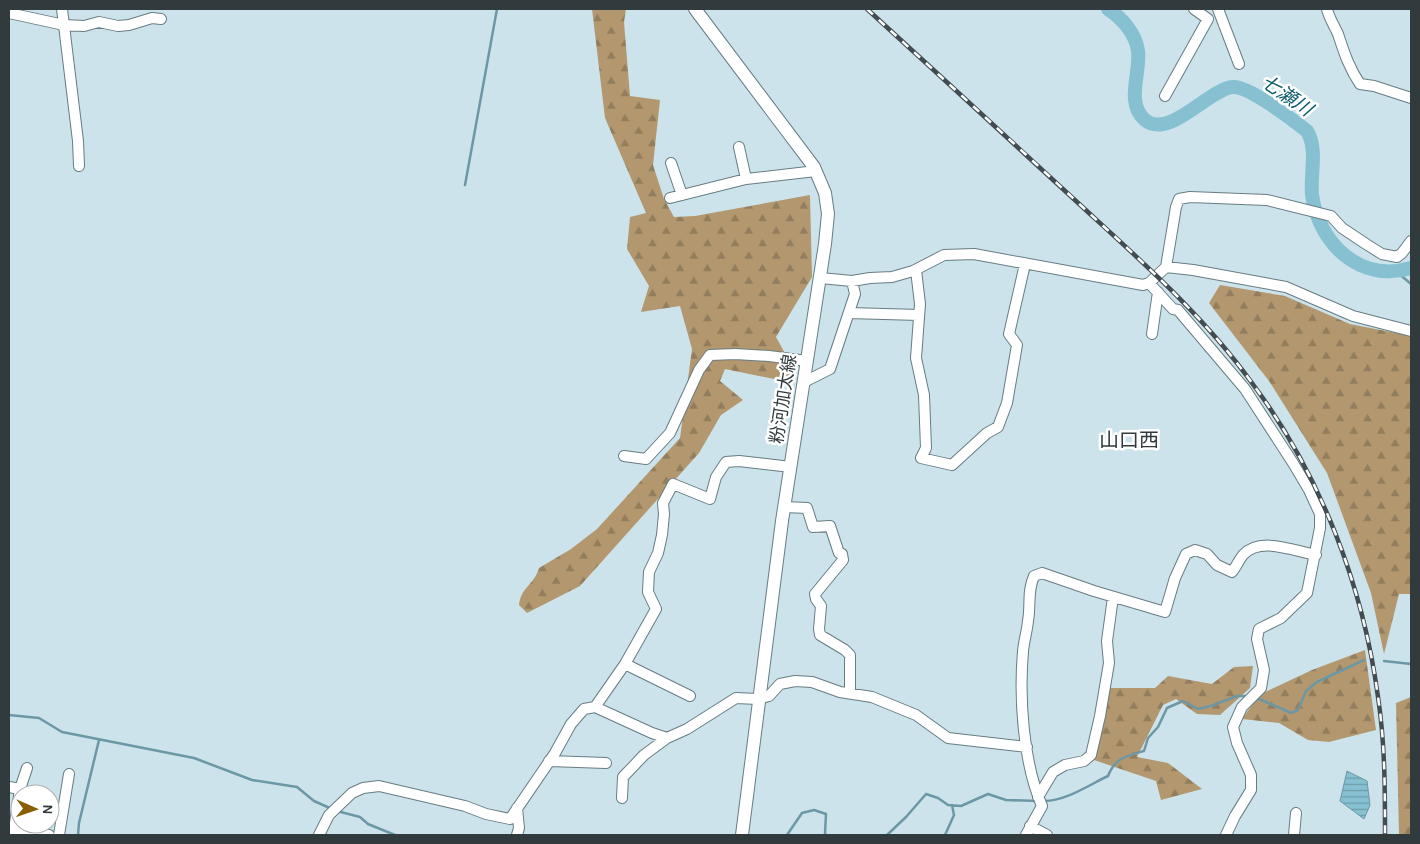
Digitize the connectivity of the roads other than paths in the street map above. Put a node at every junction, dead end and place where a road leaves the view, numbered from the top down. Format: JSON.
{"nodes":[{"id":1,"x":62,"y":9,"type":"edge"},
{"id":2,"x":695,"y":9,"type":"edge"},
{"id":3,"x":1194,"y":9,"type":"edge"},
{"id":4,"x":1218,"y":9,"type":"edge"},
{"id":5,"x":1327,"y":9,"type":"edge"},
{"id":6,"x":9,"y":13,"type":"edge"},
{"id":7,"x":161,"y":19,"type":"dead end"},
{"id":8,"x":64,"y":25,"type":"junction"},
{"id":9,"x":1239,"y":64,"type":"dead end"},
{"id":10,"x":1165,"y":96,"type":"dead end"},
{"id":11,"x":1411,"y":98,"type":"edge"},
{"id":12,"x":739,"y":147,"type":"dead end"},
{"id":13,"x":672,"y":163,"type":"dead end"},
{"id":14,"x":79,"y":166,"type":"dead end"},
{"id":15,"x":816,"y":170,"type":"junction"},
{"id":16,"x":746,"y":180,"type":"junction"},
{"id":17,"x":682,"y":195,"type":"junction"},
{"id":18,"x":670,"y":198,"type":"dead end"},
{"id":19,"x":1411,"y":241,"type":"edge"},
{"id":20,"x":1025,"y":264,"type":"junction"},
{"id":21,"x":1166,"y":267,"type":"junction"},
{"id":22,"x":916,"y":270,"type":"junction"},
{"id":23,"x":820,"y":278,"type":"junction"},
{"id":24,"x":852,"y":282,"type":"junction"},
{"id":25,"x":1149,"y":283,"type":"junction"},
{"id":26,"x":1158,"y":292,"type":"junction"},
{"id":27,"x":849,"y":313,"type":"junction"},
{"id":28,"x":919,"y":316,"type":"junction"},
{"id":29,"x":1411,"y":331,"type":"edge"},
{"id":30,"x":1152,"y":334,"type":"dead end"},
{"id":31,"x":806,"y":361,"type":"junction"},
{"id":32,"x":804,"y":382,"type":"junction"},
{"id":33,"x":624,"y":456,"type":"dead end"},
{"id":34,"x":791,"y":467,"type":"junction"},
{"id":35,"x":784,"y":507,"type":"junction"},
{"id":36,"x":1316,"y":555,"type":"junction"},
{"id":37,"x":1113,"y":597,"type":"junction"},
{"id":38,"x":625,"y":664,"type":"junction"},
{"id":39,"x":850,"y":693,"type":"junction"},
{"id":40,"x":690,"y":696,"type":"dead end"},
{"id":41,"x":758,"y":699,"type":"junction"},
{"id":42,"x":595,"y":707,"type":"junction"},
{"id":43,"x":667,"y":738,"type":"junction"},
{"id":44,"x":1027,"y":747,"type":"junction"},
{"id":45,"x":549,"y":762,"type":"junction"},
{"id":46,"x":606,"y":763,"type":"dead end"},
{"id":47,"x":27,"y":768,"type":"dead end"},
{"id":48,"x":69,"y":774,"type":"dead end"},
{"id":49,"x":21,"y":784,"type":"edge"},
{"id":50,"x":622,"y":798,"type":"dead end"},
{"id":51,"x":1038,"y":798,"type":"junction"},
{"id":52,"x":517,"y":808,"type":"junction"},
{"id":53,"x":1296,"y":813,"type":"dead end"},
{"id":54,"x":1028,"y":831,"type":"edge"},
{"id":55,"x":59,"y":835,"type":"edge"},
{"id":56,"x":319,"y":835,"type":"edge"},
{"id":57,"x":517,"y":835,"type":"edge"},
{"id":58,"x":742,"y":835,"type":"edge"},
{"id":59,"x":1048,"y":835,"type":"edge"},
{"id":60,"x":1226,"y":835,"type":"edge"},
{"id":61,"x":1294,"y":835,"type":"edge"}],
"edges":[{"from":1,"to":8,"type":"street"},
{"from":2,"to":15,"type":"main road","name":"粉河加太線"},
{"from":3,"to":10,"type":"street"},
{"from":4,"to":9,"type":"street"},
{"from":5,"to":11,"type":"street"},
{"from":6,"to":8,"type":"street"},
{"from":7,"to":8,"type":"street"},
{"from":8,"to":14,"type":"street"},
{"from":12,"to":16,"type":"street"},
{"from":13,"to":17,"type":"street"},
{"from":15,"to":16,"type":"street"},
{"from":15,"to":23,"type":"main road","name":"粉河加太線"},
{"from":16,"to":17,"type":"street"},
{"from":17,"to":18,"type":"street"},
{"from":19,"to":21,"type":"street"},
{"from":20,"to":22,"type":"street"},
{"from":20,"to":25,"type":"street"},
{"from":20,"to":28,"type":"street"},
{"from":21,"to":25,"type":"street"},
{"from":21,"to":29,"type":"street"},
{"from":22,"to":24,"type":"street"},
{"from":22,"to":28,"type":"street"},
{"from":23,"to":24,"type":"street"},
{"from":23,"to":31,"type":"main road","name":"粉河加太線"},
{"from":24,"to":27,"type":"street"},
{"from":25,"to":26,"type":"street"},
{"from":26,"to":30,"type":"street"},
{"from":26,"to":36,"type":"street"},
{"from":27,"to":28,"type":"street"},
{"from":27,"to":32,"type":"street"},
{"from":31,"to":32,"type":"main road","name":"粉河加太線"},
{"from":31,"to":33,"type":"street"},
{"from":32,"to":34,"type":"main road","name":"粉河加太線"},
{"from":34,"to":35,"type":"main road","name":"粉河加太線"},
{"from":34,"to":38,"type":"street"},
{"from":35,"to":39,"type":"street"},
{"from":35,"to":41,"type":"main road","name":"粉河加太線"},
{"from":36,"to":37,"type":"street"},
{"from":36,"to":60,"type":"street"},
{"from":37,"to":44,"type":"street"},
{"from":37,"to":51,"type":"street"},
{"from":38,"to":40,"type":"street"},
{"from":38,"to":42,"type":"street"},
{"from":39,"to":41,"type":"street"},
{"from":39,"to":44,"type":"street"},
{"from":41,"to":43,"type":"street"},
{"from":41,"to":58,"type":"main road","name":"粉河加太線"},
{"from":42,"to":43,"type":"street"},
{"from":42,"to":45,"type":"street"},
{"from":43,"to":50,"type":"street"},
{"from":44,"to":51,"type":"street"},
{"from":45,"to":46,"type":"street"},
{"from":45,"to":52,"type":"street"},
{"from":47,"to":49,"type":"street"},
{"from":48,"to":55,"type":"street"},
{"from":51,"to":54,"type":"street"},
{"from":52,"to":56,"type":"street"},
{"from":52,"to":57,"type":"street"},
{"from":53,"to":61,"type":"street"},
{"from":54,"to":59,"type":"street"}]}
